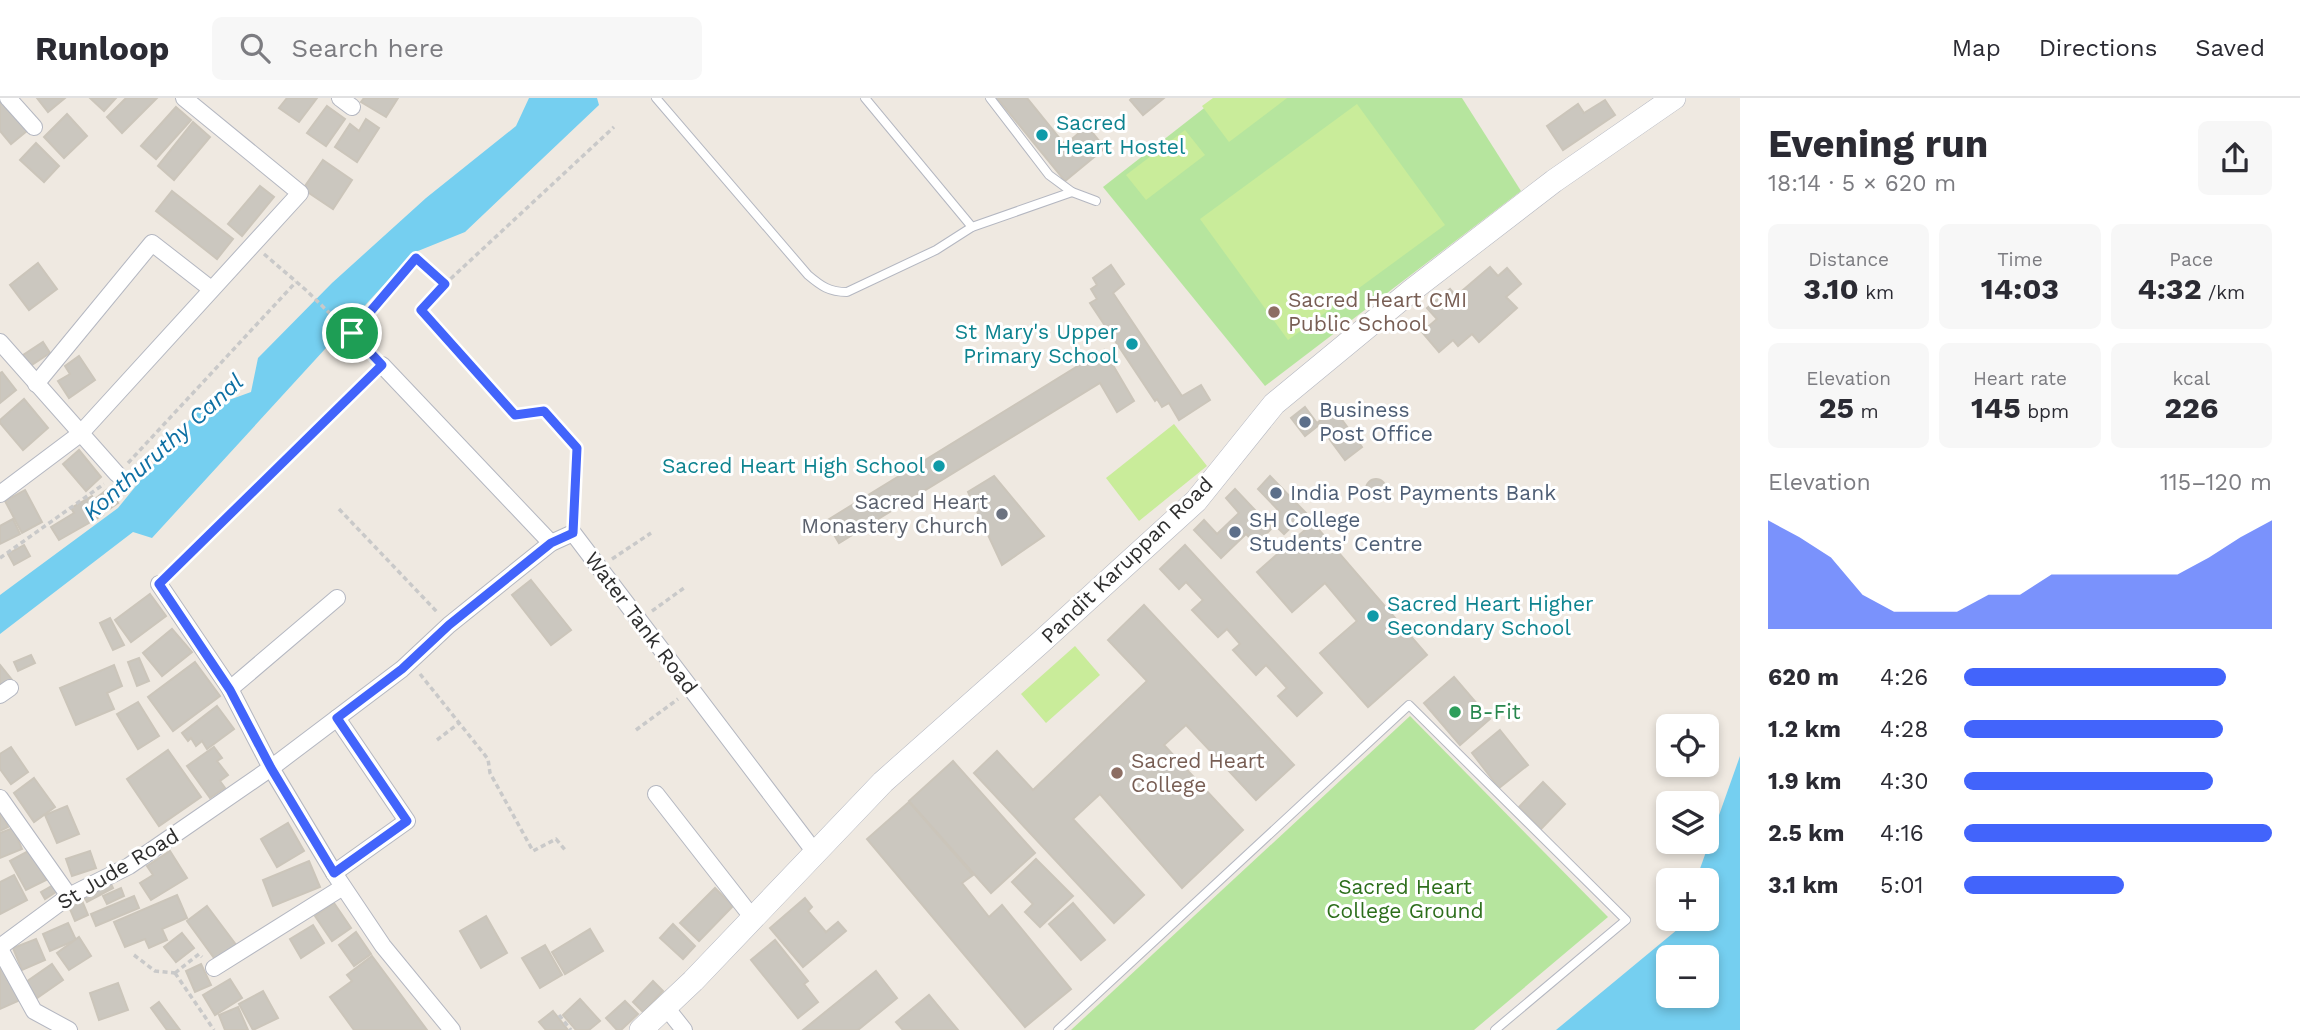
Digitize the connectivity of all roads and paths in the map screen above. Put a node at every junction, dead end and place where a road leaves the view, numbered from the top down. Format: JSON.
{"nodes":[{"id":1,"x":8,"y":98,"type":"edge"},
{"id":2,"x":184,"y":98,"type":"edge"},
{"id":3,"x":656,"y":98,"type":"edge"},
{"id":4,"x":865,"y":98,"type":"edge"},
{"id":5,"x":990,"y":98,"type":"edge"},
{"id":6,"x":1674,"y":98,"type":"edge"},
{"id":7,"x":34,"y":127,"type":"dead end"},
{"id":8,"x":614,"y":127,"type":"dead end"},
{"id":9,"x":1072,"y":192,"type":"junction"},
{"id":10,"x":1096,"y":201,"type":"dead end"},
{"id":11,"x":972,"y":227,"type":"junction"},
{"id":12,"x":252,"y":244,"type":"junction"},
{"id":13,"x":296,"y":282,"type":"junction"},
{"id":14,"x":445,"y":284,"type":"junction"},
{"id":15,"x":211,"y":289,"type":"junction"},
{"id":16,"x":352,"y":333,"type":"junction"},
{"id":17,"x":1,"y":346,"type":"edge"},
{"id":18,"x":382,"y":365,"type":"junction"},
{"id":19,"x":36,"y":384,"type":"junction"},
{"id":20,"x":80,"y":434,"type":"junction"},
{"id":21,"x":117,"y":474,"type":"junction"},
{"id":22,"x":0,"y":494,"type":"edge"},
{"id":23,"x":339,"y":509,"type":"dead end"},
{"id":24,"x":573,"y":533,"type":"junction"},
{"id":25,"x":651,"y":533,"type":"dead end"},
{"id":26,"x":551,"y":543,"type":"junction"},
{"id":27,"x":0,"y":558,"type":"edge"},
{"id":28,"x":599,"y":568,"type":"junction"},
{"id":29,"x":159,"y":584,"type":"joint"},
{"id":30,"x":684,"y":588,"type":"dead end"},
{"id":31,"x":337,"y":598,"type":"dead end"},
{"id":32,"x":639,"y":620,"type":"junction"},
{"id":33,"x":449,"y":625,"type":"junction"},
{"id":34,"x":410,"y":662,"type":"junction"},
{"id":35,"x":230,"y":690,"type":"junction"},
{"id":36,"x":691,"y":690,"type":"junction"},
{"id":37,"x":337,"y":718,"type":"junction"},
{"id":38,"x":459,"y":723,"type":"junction"},
{"id":39,"x":636,"y":730,"type":"dead end"},
{"id":40,"x":437,"y":740,"type":"dead end"},
{"id":41,"x":271,"y":768,"type":"junction"},
{"id":42,"x":656,"y":794,"type":"dead end"},
{"id":43,"x":0,"y":798,"type":"edge"},
{"id":44,"x":566,"y":851,"type":"dead end"},
{"id":45,"x":814,"y":851,"type":"junction"},
{"id":46,"x":338,"y":880,"type":"junction"},
{"id":47,"x":69,"y":896,"type":"junction"},
{"id":48,"x":752,"y":917,"type":"junction"},
{"id":49,"x":0,"y":948,"type":"edge"},
{"id":50,"x":134,"y":955,"type":"dead end"},
{"id":51,"x":214,"y":968,"type":"joint"},
{"id":52,"x":175,"y":973,"type":"junction"},
{"id":53,"x":665,"y":1006,"type":"junction"},
{"id":54,"x":559,"y":1015,"type":"dead end"},
{"id":55,"x":69,"y":1030,"type":"edge"},
{"id":56,"x":214,"y":1030,"type":"edge"},
{"id":57,"x":452,"y":1030,"type":"edge"},
{"id":58,"x":571,"y":1030,"type":"edge"},
{"id":59,"x":641,"y":1030,"type":"edge"},
{"id":60,"x":684,"y":1030,"type":"edge"},
{"id":61,"x":1058,"y":1030,"type":"edge"},
{"id":62,"x":1495,"y":1030,"type":"edge"}],
"edges":[{"from":1,"to":7,"type":"street"},
{"from":2,"to":12,"type":"street"},
{"from":3,"to":11,"type":"lane"},
{"from":4,"to":11,"type":"lane"},
{"from":5,"to":9,"type":"lane"},
{"from":6,"to":45,"type":"main road","name":"Pandit Karuppan Road"},
{"from":8,"to":14,"type":"path"},
{"from":9,"to":10,"type":"lane"},
{"from":9,"to":11,"type":"lane"},
{"from":12,"to":13,"type":"path"},
{"from":12,"to":15,"type":"street"},
{"from":13,"to":16,"type":"path"},
{"from":13,"to":21,"type":"path"},
{"from":14,"to":16,"type":"path"},
{"from":14,"to":24,"type":"path"},
{"from":15,"to":19,"type":"street"},
{"from":15,"to":20,"type":"street"},
{"from":16,"to":18,"type":"path"},
{"from":17,"to":19,"type":"street"},
{"from":18,"to":26,"type":"street"},
{"from":18,"to":29,"type":"path"},
{"from":19,"to":20,"type":"street"},
{"from":20,"to":21,"type":"street"},
{"from":20,"to":22,"type":"street"},
{"from":21,"to":27,"type":"path"},
{"from":23,"to":33,"type":"path"},
{"from":24,"to":26,"type":"street","name":"Water Tank Road"},
{"from":24,"to":28,"type":"street","name":"Water Tank Road"},
{"from":25,"to":28,"type":"path"},
{"from":26,"to":33,"type":"street","name":"Water Tank Road"},
{"from":28,"to":32,"type":"street","name":"Water Tank Road"},
{"from":29,"to":35,"type":"street"},
{"from":30,"to":32,"type":"path"},
{"from":31,"to":35,"type":"street"},
{"from":32,"to":36,"type":"street","name":"Water Tank Road"},
{"from":33,"to":34,"type":"street","name":"Water Tank Road"},
{"from":34,"to":37,"type":"street","name":"Water Tank Road"},
{"from":34,"to":38,"type":"path"},
{"from":35,"to":41,"type":"street"},
{"from":36,"to":39,"type":"path"},
{"from":36,"to":45,"type":"street","name":"Water Tank Road"},
{"from":37,"to":41,"type":"street","name":"Water Tank Road"},
{"from":37,"to":46,"type":"street"},
{"from":38,"to":40,"type":"path"},
{"from":38,"to":44,"type":"path"},
{"from":41,"to":46,"type":"street"},
{"from":41,"to":47,"type":"street","name":"St Jude Road"},
{"from":42,"to":48,"type":"street"},
{"from":43,"to":47,"type":"street"},
{"from":45,"to":48,"type":"main road","name":"Pandit Karuppan Road"},
{"from":46,"to":51,"type":"street"},
{"from":46,"to":57,"type":"street"},
{"from":47,"to":49,"type":"street","name":"St Jude Road"},
{"from":48,"to":53,"type":"main road","name":"Pandit Karuppan Road"},
{"from":49,"to":55,"type":"street"},
{"from":50,"to":52,"type":"path"},
{"from":51,"to":52,"type":"path"},
{"from":52,"to":56,"type":"path"},
{"from":53,"to":59,"type":"main road","name":"Pandit Karuppan Road"},
{"from":53,"to":60,"type":"street"},
{"from":54,"to":58,"type":"path"},
{"from":61,"to":62,"type":"lane"}]}
